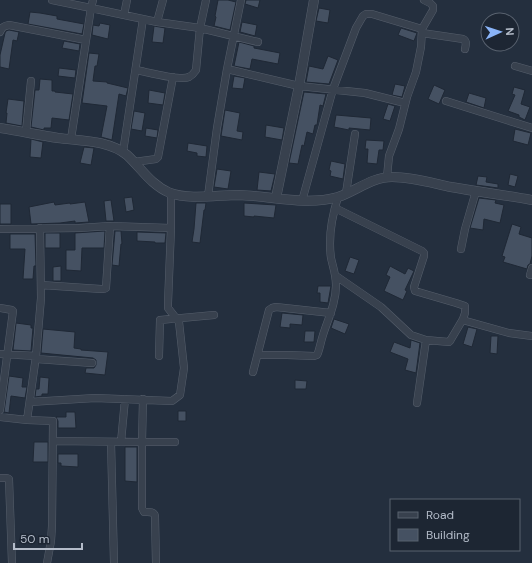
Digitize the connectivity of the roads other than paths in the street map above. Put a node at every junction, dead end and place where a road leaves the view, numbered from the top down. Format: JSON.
{"nodes":[{"id":1,"x":52,"y":0,"type":"edge"},
{"id":2,"x":93,"y":0,"type":"edge"},
{"id":3,"x":127,"y":0,"type":"edge"},
{"id":4,"x":163,"y":0,"type":"edge"},
{"id":5,"x":206,"y":0,"type":"edge"},
{"id":6,"x":241,"y":0,"type":"edge"},
{"id":7,"x":314,"y":0,"type":"edge"},
{"id":8,"x":424,"y":0,"type":"edge"},
{"id":9,"x":91,"y":8,"type":"junction"},
{"id":10,"x":124,"y":15,"type":"junction"},
{"id":11,"x":143,"y":19,"type":"junction"},
{"id":12,"x":157,"y":22,"type":"junction"},
{"id":13,"x":200,"y":28,"type":"junction"},
{"id":14,"x":422,"y":31,"type":"junction"},
{"id":15,"x":0,"y":32,"type":"edge"},
{"id":16,"x":233,"y":36,"type":"junction"},
{"id":17,"x":86,"y":40,"type":"junction"},
{"id":18,"x":258,"y":42,"type":"dead end"},
{"id":19,"x":465,"y":49,"type":"dead end"},
{"id":20,"x":515,"y":66,"type":"dead end"},
{"id":21,"x":227,"y":68,"type":"junction"},
{"id":22,"x":136,"y":70,"type":"junction"},
{"id":23,"x":532,"y":71,"type":"edge"},
{"id":24,"x":173,"y":77,"type":"junction"},
{"id":25,"x":31,"y":81,"type":"dead end"},
{"id":26,"x":299,"y":86,"type":"junction"},
{"id":27,"x":333,"y":89,"type":"junction"},
{"id":28,"x":446,"y":102,"type":"dead end"},
{"id":29,"x":405,"y":103,"type":"junction"},
{"id":30,"x":0,"y":128,"type":"edge"},
{"id":31,"x":532,"y":128,"type":"edge"},
{"id":32,"x":26,"y":132,"type":"junction"},
{"id":33,"x":355,"y":134,"type":"dead end"},
{"id":34,"x":71,"y":139,"type":"junction"},
{"id":35,"x":123,"y":152,"type":"junction"},
{"id":36,"x":134,"y":162,"type":"junction"},
{"id":37,"x":387,"y":177,"type":"junction"},
{"id":38,"x":476,"y":191,"type":"junction"},
{"id":39,"x":171,"y":193,"type":"junction"},
{"id":40,"x":342,"y":195,"type":"junction"},
{"id":41,"x":208,"y":196,"type":"junction"},
{"id":42,"x":276,"y":198,"type":"junction"},
{"id":43,"x":532,"y":200,"type":"edge"},
{"id":44,"x":302,"y":201,"type":"junction"},
{"id":45,"x":335,"y":208,"type":"junction"},
{"id":46,"x":110,"y":226,"type":"junction"},
{"id":47,"x":40,"y":228,"type":"junction"},
{"id":48,"x":171,"y":228,"type":"junction"},
{"id":49,"x":0,"y":229,"type":"edge"},
{"id":50,"x":462,"y":249,"type":"dead end"},
{"id":51,"x":532,"y":268,"type":"edge"},
{"id":52,"x":530,"y":275,"type":"dead end"},
{"id":53,"x":336,"y":276,"type":"junction"},
{"id":54,"x":41,"y":285,"type":"junction"},
{"id":55,"x":0,"y":308,"type":"edge"},
{"id":56,"x":331,"y":313,"type":"junction"},
{"id":57,"x":214,"y":315,"type":"dead end"},
{"id":58,"x":176,"y":318,"type":"junction"},
{"id":59,"x":463,"y":319,"type":"junction"},
{"id":60,"x":532,"y":336,"type":"edge"},
{"id":61,"x":426,"y":340,"type":"junction"},
{"id":62,"x":4,"y":354,"type":"edge"},
{"id":63,"x":258,"y":355,"type":"junction"},
{"id":64,"x":159,"y":356,"type":"dead end"},
{"id":65,"x":36,"y":358,"type":"junction"},
{"id":66,"x":92,"y":363,"type":"dead end"},
{"id":67,"x":253,"y":372,"type":"dead end"},
{"id":68,"x":125,"y":399,"type":"junction"},
{"id":69,"x":143,"y":399,"type":"junction"},
{"id":70,"x":30,"y":402,"type":"junction"},
{"id":71,"x":417,"y":403,"type":"dead end"},
{"id":72,"x":0,"y":410,"type":"edge"},
{"id":73,"x":0,"y":416,"type":"edge"},
{"id":74,"x":27,"y":420,"type":"junction"},
{"id":75,"x":53,"y":441,"type":"junction"},
{"id":76,"x":111,"y":442,"type":"junction"},
{"id":77,"x":121,"y":442,"type":"junction"},
{"id":78,"x":142,"y":442,"type":"junction"},
{"id":79,"x":175,"y":442,"type":"dead end"},
{"id":80,"x":0,"y":478,"type":"edge"},
{"id":81,"x":12,"y":563,"type":"edge"},
{"id":82,"x":47,"y":563,"type":"edge"},
{"id":83,"x":114,"y":563,"type":"edge"},
{"id":84,"x":156,"y":563,"type":"edge"}],
"edges":[{"from":1,"to":9,"type":"street"},
{"from":2,"to":9,"type":"street"},
{"from":3,"to":10,"type":"street"},
{"from":4,"to":12,"type":"street"},
{"from":5,"to":13,"type":"street"},
{"from":6,"to":16,"type":"street"},
{"from":7,"to":26,"type":"street"},
{"from":8,"to":14,"type":"street"},
{"from":9,"to":10,"type":"street"},
{"from":9,"to":17,"type":"street"},
{"from":10,"to":11,"type":"street"},
{"from":11,"to":12,"type":"street"},
{"from":11,"to":22,"type":"street"},
{"from":12,"to":13,"type":"street"},
{"from":13,"to":16,"type":"street"},
{"from":13,"to":24,"type":"street"},
{"from":14,"to":19,"type":"street"},
{"from":14,"to":27,"type":"street"},
{"from":14,"to":29,"type":"street"},
{"from":15,"to":17,"type":"street"},
{"from":16,"to":18,"type":"street"},
{"from":16,"to":21,"type":"street"},
{"from":17,"to":34,"type":"street"},
{"from":20,"to":23,"type":"street"},
{"from":21,"to":26,"type":"street"},
{"from":21,"to":41,"type":"street"},
{"from":22,"to":24,"type":"street"},
{"from":22,"to":35,"type":"street"},
{"from":24,"to":36,"type":"street"},
{"from":25,"to":32,"type":"street"},
{"from":26,"to":27,"type":"street"},
{"from":26,"to":42,"type":"street"},
{"from":27,"to":29,"type":"street"},
{"from":27,"to":44,"type":"street"},
{"from":28,"to":31,"type":"street"},
{"from":29,"to":37,"type":"street"},
{"from":30,"to":32,"type":"street"},
{"from":32,"to":34,"type":"street"},
{"from":33,"to":40,"type":"street"},
{"from":34,"to":35,"type":"street"},
{"from":35,"to":36,"type":"street"},
{"from":36,"to":39,"type":"street"},
{"from":37,"to":38,"type":"street"},
{"from":37,"to":40,"type":"street"},
{"from":38,"to":43,"type":"street"},
{"from":38,"to":50,"type":"street"},
{"from":39,"to":41,"type":"street"},
{"from":39,"to":48,"type":"street"},
{"from":40,"to":44,"type":"street"},
{"from":40,"to":45,"type":"street"},
{"from":41,"to":42,"type":"street"},
{"from":42,"to":44,"type":"street"},
{"from":45,"to":53,"type":"street"},
{"from":45,"to":59,"type":"street"},
{"from":46,"to":47,"type":"street"},
{"from":46,"to":48,"type":"street"},
{"from":46,"to":54,"type":"street"},
{"from":47,"to":49,"type":"street"},
{"from":47,"to":54,"type":"street"},
{"from":48,"to":58,"type":"street"},
{"from":51,"to":52,"type":"street"},
{"from":53,"to":56,"type":"street"},
{"from":53,"to":61,"type":"street"},
{"from":54,"to":65,"type":"street"},
{"from":55,"to":62,"type":"street"},
{"from":56,"to":63,"type":"street"},
{"from":56,"to":63,"type":"street"},
{"from":57,"to":58,"type":"street"},
{"from":58,"to":64,"type":"street"},
{"from":58,"to":69,"type":"street"},
{"from":59,"to":60,"type":"street"},
{"from":59,"to":61,"type":"street"},
{"from":61,"to":71,"type":"street"},
{"from":62,"to":65,"type":"street"},
{"from":62,"to":72,"type":"street"},
{"from":63,"to":67,"type":"street"},
{"from":65,"to":66,"type":"street"},
{"from":65,"to":70,"type":"street"},
{"from":68,"to":69,"type":"street"},
{"from":68,"to":70,"type":"street"},
{"from":68,"to":77,"type":"street"},
{"from":69,"to":78,"type":"street"},
{"from":70,"to":74,"type":"street"},
{"from":73,"to":74,"type":"street"},
{"from":74,"to":75,"type":"street"},
{"from":75,"to":76,"type":"street"},
{"from":75,"to":82,"type":"street"},
{"from":76,"to":77,"type":"street"},
{"from":76,"to":83,"type":"street"},
{"from":77,"to":78,"type":"street"},
{"from":78,"to":79,"type":"street"},
{"from":78,"to":84,"type":"street"},
{"from":80,"to":81,"type":"street"}]}
